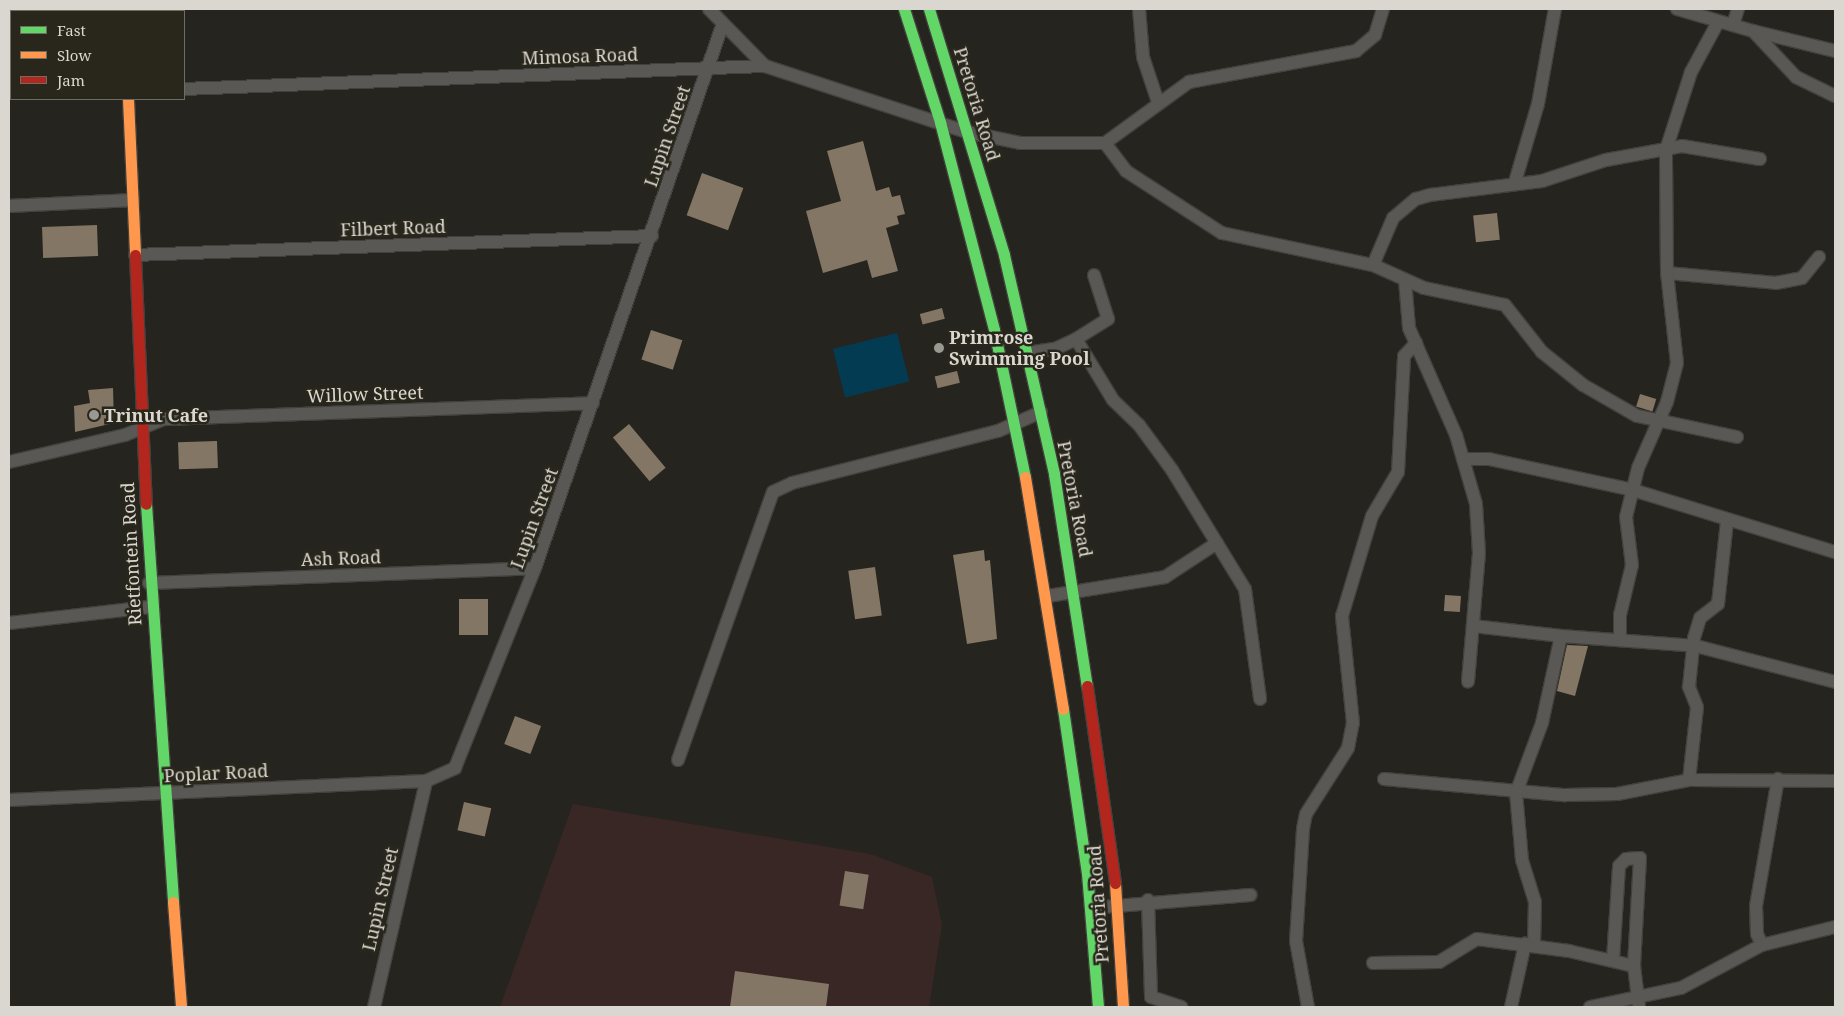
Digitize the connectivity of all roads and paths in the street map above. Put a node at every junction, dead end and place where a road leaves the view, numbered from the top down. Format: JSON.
{"nodes":[{"id":1,"x":709,"y":9,"type":"edge"},
{"id":2,"x":904,"y":9,"type":"edge"},
{"id":3,"x":930,"y":9,"type":"edge"},
{"id":4,"x":1140,"y":9,"type":"edge"},
{"id":5,"x":1383,"y":9,"type":"edge"},
{"id":6,"x":1554,"y":9,"type":"edge"},
{"id":7,"x":1677,"y":9,"type":"edge"},
{"id":8,"x":1738,"y":9,"type":"edge"},
{"id":9,"x":1718,"y":22,"type":"junction"},
{"id":10,"x":1733,"y":24,"type":"junction"},
{"id":11,"x":722,"y":26,"type":"junction"},
{"id":12,"x":1753,"y":31,"type":"junction"},
{"id":13,"x":1835,"y":51,"type":"edge"},
{"id":14,"x":765,"y":66,"type":"junction"},
{"id":15,"x":708,"y":68,"type":"junction"},
{"id":16,"x":185,"y":89,"type":"edge"},
{"id":17,"x":1835,"y":96,"type":"edge"},
{"id":18,"x":128,"y":100,"type":"edge"},
{"id":19,"x":1158,"y":102,"type":"junction"},
{"id":20,"x":940,"y":122,"type":"junction"},
{"id":21,"x":967,"y":132,"type":"junction"},
{"id":22,"x":1105,"y":143,"type":"junction"},
{"id":23,"x":1666,"y":150,"type":"junction"},
{"id":24,"x":1760,"y":159,"type":"dead end"},
{"id":25,"x":1515,"y":182,"type":"junction"},
{"id":26,"x":133,"y":200,"type":"junction"},
{"id":27,"x":9,"y":206,"type":"edge"},
{"id":28,"x":652,"y":236,"type":"junction"},
{"id":29,"x":135,"y":255,"type":"junction"},
{"id":30,"x":1819,"y":257,"type":"dead end"},
{"id":31,"x":1373,"y":265,"type":"junction"},
{"id":32,"x":1667,"y":273,"type":"junction"},
{"id":33,"x":1094,"y":275,"type":"dead end"},
{"id":34,"x":1405,"y":280,"type":"junction"},
{"id":35,"x":1076,"y":339,"type":"junction"},
{"id":36,"x":1416,"y":343,"type":"junction"},
{"id":37,"x":1027,"y":352,"type":"junction"},
{"id":38,"x":593,"y":403,"type":"junction"},
{"id":39,"x":1041,"y":412,"type":"junction"},
{"id":40,"x":1658,"y":422,"type":"junction"},
{"id":41,"x":1015,"y":424,"type":"junction"},
{"id":42,"x":142,"y":428,"type":"junction"},
{"id":43,"x":1737,"y":437,"type":"dead end"},
{"id":44,"x":1464,"y":459,"type":"junction"},
{"id":45,"x":9,"y":462,"type":"edge"},
{"id":46,"x":1633,"y":490,"type":"junction"},
{"id":47,"x":1727,"y":521,"type":"junction"},
{"id":48,"x":1217,"y":543,"type":"junction"},
{"id":49,"x":1835,"y":552,"type":"edge"},
{"id":50,"x":535,"y":568,"type":"junction"},
{"id":51,"x":149,"y":582,"type":"junction"},
{"id":52,"x":1075,"y":592,"type":"junction"},
{"id":53,"x":1048,"y":596,"type":"junction"},
{"id":54,"x":150,"y":607,"type":"junction"},
{"id":55,"x":9,"y":623,"type":"edge"},
{"id":56,"x":1473,"y":626,"type":"junction"},
{"id":57,"x":1561,"y":636,"type":"junction"},
{"id":58,"x":1620,"y":637,"type":"junction"},
{"id":59,"x":1696,"y":646,"type":"junction"},
{"id":60,"x":1468,"y":682,"type":"dead end"},
{"id":61,"x":1835,"y":682,"type":"edge"},
{"id":62,"x":1260,"y":699,"type":"dead end"},
{"id":63,"x":678,"y":760,"type":"dead end"},
{"id":64,"x":1384,"y":779,"type":"dead end"},
{"id":65,"x":1778,"y":779,"type":"junction"},
{"id":66,"x":1690,"y":780,"type":"junction"},
{"id":67,"x":426,"y":781,"type":"junction"},
{"id":68,"x":1835,"y":782,"type":"edge"},
{"id":69,"x":167,"y":793,"type":"junction"},
{"id":70,"x":1516,"y":793,"type":"junction"},
{"id":71,"x":9,"y":800,"type":"edge"},
{"id":72,"x":1250,"y":895,"type":"dead end"},
{"id":73,"x":1148,"y":900,"type":"junction"},
{"id":74,"x":1115,"y":904,"type":"junction"},
{"id":75,"x":1091,"y":908,"type":"junction"},
{"id":76,"x":1835,"y":927,"type":"edge"},
{"id":77,"x":1530,"y":945,"type":"junction"},
{"id":78,"x":1762,"y":946,"type":"junction"},
{"id":79,"x":1613,"y":960,"type":"junction"},
{"id":80,"x":1373,"y":963,"type":"dead end"},
{"id":81,"x":1634,"y":966,"type":"junction"},
{"id":82,"x":1151,"y":1002,"type":"edge"},
{"id":83,"x":1638,"y":1002,"type":"edge"},
{"id":84,"x":181,"y":1007,"type":"edge"},
{"id":85,"x":374,"y":1007,"type":"edge"},
{"id":86,"x":1098,"y":1007,"type":"edge"},
{"id":87,"x":1123,"y":1007,"type":"edge"},
{"id":88,"x":1181,"y":1007,"type":"edge"},
{"id":89,"x":1308,"y":1007,"type":"edge"},
{"id":90,"x":1511,"y":1007,"type":"edge"},
{"id":91,"x":1590,"y":1007,"type":"edge"}],
"edges":[{"from":1,"to":11,"type":"street"},
{"from":2,"to":20,"type":"main road","name":"Pretoria Road"},
{"from":3,"to":21,"type":"main road","name":"Pretoria Road"},
{"from":4,"to":19,"type":"street"},
{"from":5,"to":19,"type":"street"},
{"from":6,"to":25,"type":"street"},
{"from":7,"to":9,"type":"street"},
{"from":8,"to":10,"type":"street"},
{"from":9,"to":10,"type":"street"},
{"from":9,"to":23,"type":"street"},
{"from":10,"to":12,"type":"street"},
{"from":11,"to":14,"type":"street"},
{"from":11,"to":15,"type":"street","name":"Lupin Street"},
{"from":12,"to":13,"type":"street"},
{"from":12,"to":17,"type":"street"},
{"from":14,"to":15,"type":"street","name":"Mimosa Road"},
{"from":14,"to":20,"type":"street","name":"Mimosa Road"},
{"from":15,"to":16,"type":"street","name":"Mimosa Road"},
{"from":15,"to":28,"type":"street","name":"Lupin Street"},
{"from":18,"to":26,"type":"main road","name":"Rietfontein Road"},
{"from":19,"to":22,"type":"street"},
{"from":20,"to":21,"type":"street","name":"Mimosa Road"},
{"from":20,"to":41,"type":"main road","name":"Pretoria Road"},
{"from":21,"to":22,"type":"street","name":"Mimosa Road"},
{"from":21,"to":37,"type":"main road","name":"Pretoria Road"},
{"from":22,"to":31,"type":"street"},
{"from":23,"to":24,"type":"street"},
{"from":23,"to":25,"type":"street"},
{"from":23,"to":32,"type":"street"},
{"from":25,"to":31,"type":"street"},
{"from":26,"to":27,"type":"street"},
{"from":26,"to":29,"type":"main road","name":"Rietfontein Road"},
{"from":28,"to":29,"type":"street","name":"Filbert Road"},
{"from":28,"to":38,"type":"street","name":"Lupin Street"},
{"from":29,"to":42,"type":"main road","name":"Rietfontein Road"},
{"from":30,"to":32,"type":"street"},
{"from":31,"to":34,"type":"street"},
{"from":32,"to":40,"type":"street"},
{"from":33,"to":35,"type":"street"},
{"from":34,"to":36,"type":"street"},
{"from":34,"to":40,"type":"street"},
{"from":35,"to":37,"type":"street"},
{"from":35,"to":48,"type":"street"},
{"from":36,"to":44,"type":"street"},
{"from":36,"to":89,"type":"street"},
{"from":37,"to":39,"type":"main road","name":"Pretoria Road"},
{"from":38,"to":42,"type":"street","name":"Willow Street"},
{"from":38,"to":50,"type":"street","name":"Lupin Street"},
{"from":39,"to":41,"type":"street"},
{"from":39,"to":52,"type":"main road","name":"Pretoria Road"},
{"from":40,"to":43,"type":"street"},
{"from":40,"to":46,"type":"street"},
{"from":41,"to":53,"type":"main road","name":"Pretoria Road"},
{"from":41,"to":63,"type":"street"},
{"from":42,"to":45,"type":"street","name":"Willow Street"},
{"from":42,"to":51,"type":"main road","name":"Rietfontein Road"},
{"from":44,"to":46,"type":"street"},
{"from":44,"to":56,"type":"street"},
{"from":46,"to":47,"type":"street"},
{"from":46,"to":58,"type":"street"},
{"from":47,"to":49,"type":"street"},
{"from":47,"to":59,"type":"street"},
{"from":48,"to":52,"type":"street"},
{"from":48,"to":62,"type":"street"},
{"from":50,"to":51,"type":"street","name":"Ash Road"},
{"from":50,"to":67,"type":"street","name":"Lupin Street"},
{"from":51,"to":54,"type":"main road","name":"Rietfontein Road"},
{"from":52,"to":53,"type":"street"},
{"from":52,"to":74,"type":"main road","name":"Pretoria Road"},
{"from":53,"to":75,"type":"main road","name":"Pretoria Road"},
{"from":54,"to":55,"type":"street"},
{"from":54,"to":69,"type":"main road","name":"Rietfontein Road"},
{"from":56,"to":57,"type":"street"},
{"from":56,"to":60,"type":"street"},
{"from":57,"to":58,"type":"street"},
{"from":57,"to":70,"type":"street"},
{"from":58,"to":59,"type":"street"},
{"from":59,"to":61,"type":"street"},
{"from":59,"to":66,"type":"street"},
{"from":64,"to":70,"type":"street"},
{"from":65,"to":66,"type":"street"},
{"from":65,"to":68,"type":"street"},
{"from":65,"to":78,"type":"street"},
{"from":66,"to":70,"type":"street"},
{"from":67,"to":69,"type":"street","name":"Poplar Road"},
{"from":67,"to":85,"type":"street","name":"Lupin Street"},
{"from":69,"to":71,"type":"street","name":"Poplar Road"},
{"from":69,"to":84,"type":"main road","name":"Rietfontein Road"},
{"from":70,"to":77,"type":"street"},
{"from":72,"to":73,"type":"street"},
{"from":73,"to":74,"type":"street"},
{"from":73,"to":82,"type":"street"},
{"from":74,"to":75,"type":"street"},
{"from":74,"to":87,"type":"main road","name":"Pretoria Road"},
{"from":75,"to":86,"type":"main road","name":"Pretoria Road"},
{"from":76,"to":78,"type":"street"},
{"from":77,"to":79,"type":"street"},
{"from":77,"to":80,"type":"street"},
{"from":77,"to":90,"type":"street"},
{"from":78,"to":83,"type":"street"},
{"from":79,"to":81,"type":"street"},
{"from":79,"to":81,"type":"street"},
{"from":81,"to":83,"type":"street"},
{"from":82,"to":88,"type":"street"},
{"from":83,"to":91,"type":"street"}]}
